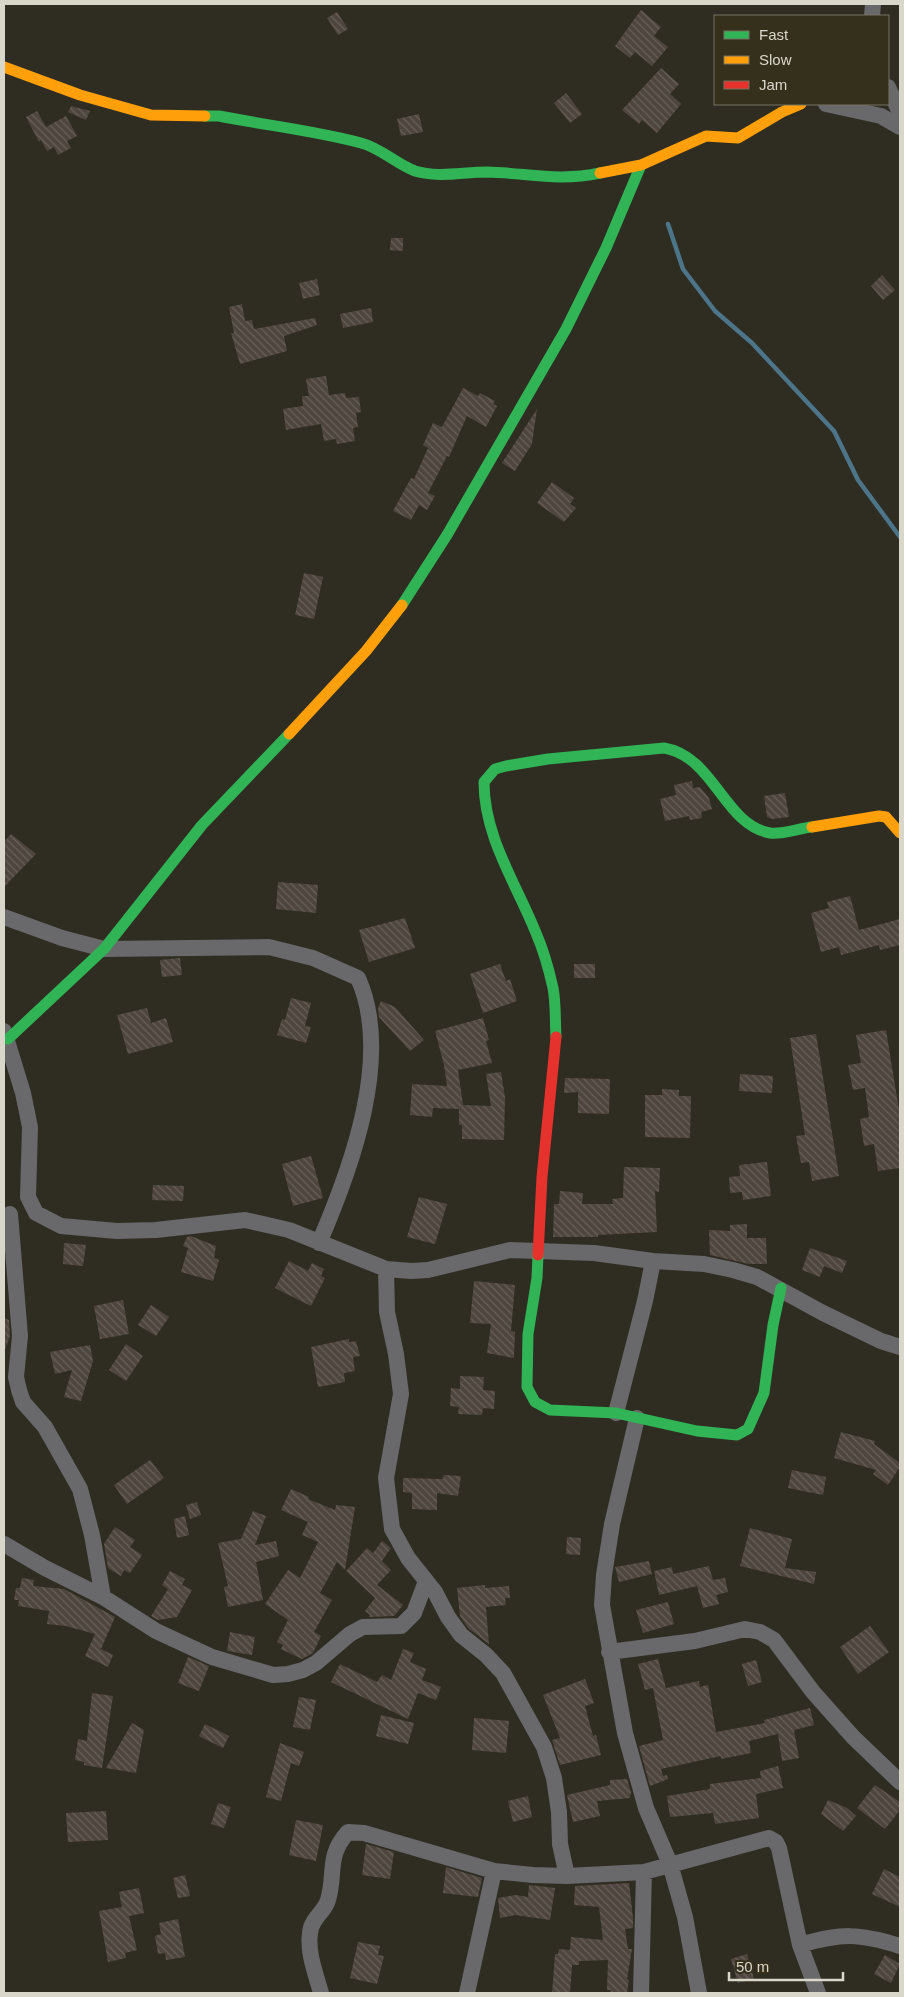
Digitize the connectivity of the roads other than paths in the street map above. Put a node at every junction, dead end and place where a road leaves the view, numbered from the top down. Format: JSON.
{"nodes":[{"id":1,"x":4,"y":67,"type":"edge"},
{"id":2,"x":889,"y":89,"type":"edge"},
{"id":3,"x":799,"y":105,"type":"edge"},
{"id":4,"x":831,"y":105,"type":"edge"},
{"id":5,"x":900,"y":113,"type":"edge"},
{"id":6,"x":900,"y":127,"type":"edge"},
{"id":7,"x":641,"y":165,"type":"junction"},
{"id":8,"x":900,"y":833,"type":"edge"},
{"id":9,"x":4,"y":916,"type":"edge"},
{"id":10,"x":104,"y":949,"type":"junction"},
{"id":11,"x":6,"y":1035,"type":"edge"},
{"id":12,"x":28,"y":1197,"type":"junction"},
{"id":13,"x":7,"y":1216,"type":"edge"},
{"id":14,"x":319,"y":1243,"type":"junction"},
{"id":15,"x":538,"y":1252,"type":"junction"},
{"id":16,"x":653,"y":1261,"type":"junction"},
{"id":17,"x":386,"y":1269,"type":"junction"},
{"id":18,"x":781,"y":1288,"type":"junction"},
{"id":19,"x":900,"y":1346,"type":"edge"},
{"id":20,"x":616,"y":1413,"type":"junction"},
{"id":21,"x":638,"y":1418,"type":"junction"},
{"id":22,"x":4,"y":1544,"type":"edge"},
{"id":23,"x":426,"y":1580,"type":"junction"},
{"id":24,"x":103,"y":1597,"type":"junction"},
{"id":25,"x":609,"y":1652,"type":"junction"},
{"id":26,"x":900,"y":1782,"type":"edge"},
{"id":27,"x":670,"y":1864,"type":"junction"},
{"id":28,"x":494,"y":1871,"type":"junction"},
{"id":29,"x":644,"y":1872,"type":"junction"},
{"id":30,"x":567,"y":1876,"type":"junction"},
{"id":31,"x":800,"y":1945,"type":"junction"},
{"id":32,"x":900,"y":1946,"type":"edge"},
{"id":33,"x":321,"y":1993,"type":"edge"},
{"id":34,"x":467,"y":1993,"type":"edge"},
{"id":35,"x":641,"y":1993,"type":"edge"},
{"id":36,"x":699,"y":1993,"type":"edge"},
{"id":37,"x":818,"y":1993,"type":"edge"}],
"edges":[{"from":1,"to":7,"type":"street"},
{"from":2,"to":5,"type":"street"},
{"from":3,"to":7,"type":"street"},
{"from":4,"to":6,"type":"street"},
{"from":7,"to":10,"type":"street"},
{"from":8,"to":15,"type":"street"},
{"from":9,"to":10,"type":"street"},
{"from":10,"to":11,"type":"street"},
{"from":10,"to":14,"type":"street"},
{"from":11,"to":12,"type":"street"},
{"from":12,"to":13,"type":"street"},
{"from":12,"to":14,"type":"street"},
{"from":13,"to":24,"type":"street"},
{"from":14,"to":17,"type":"street"},
{"from":15,"to":16,"type":"street"},
{"from":15,"to":17,"type":"street"},
{"from":15,"to":20,"type":"street"},
{"from":16,"to":18,"type":"street"},
{"from":16,"to":20,"type":"street"},
{"from":17,"to":23,"type":"street"},
{"from":18,"to":19,"type":"street"},
{"from":18,"to":21,"type":"street"},
{"from":20,"to":21,"type":"street"},
{"from":21,"to":25,"type":"street"},
{"from":22,"to":24,"type":"street"},
{"from":23,"to":24,"type":"street"},
{"from":23,"to":30,"type":"street"},
{"from":25,"to":26,"type":"street"},
{"from":25,"to":27,"type":"street"},
{"from":27,"to":29,"type":"street"},
{"from":27,"to":31,"type":"street"},
{"from":27,"to":36,"type":"street"},
{"from":28,"to":30,"type":"street"},
{"from":28,"to":33,"type":"street"},
{"from":28,"to":34,"type":"street"},
{"from":29,"to":30,"type":"street"},
{"from":29,"to":35,"type":"street"},
{"from":31,"to":32,"type":"street"},
{"from":31,"to":37,"type":"street"}]}
